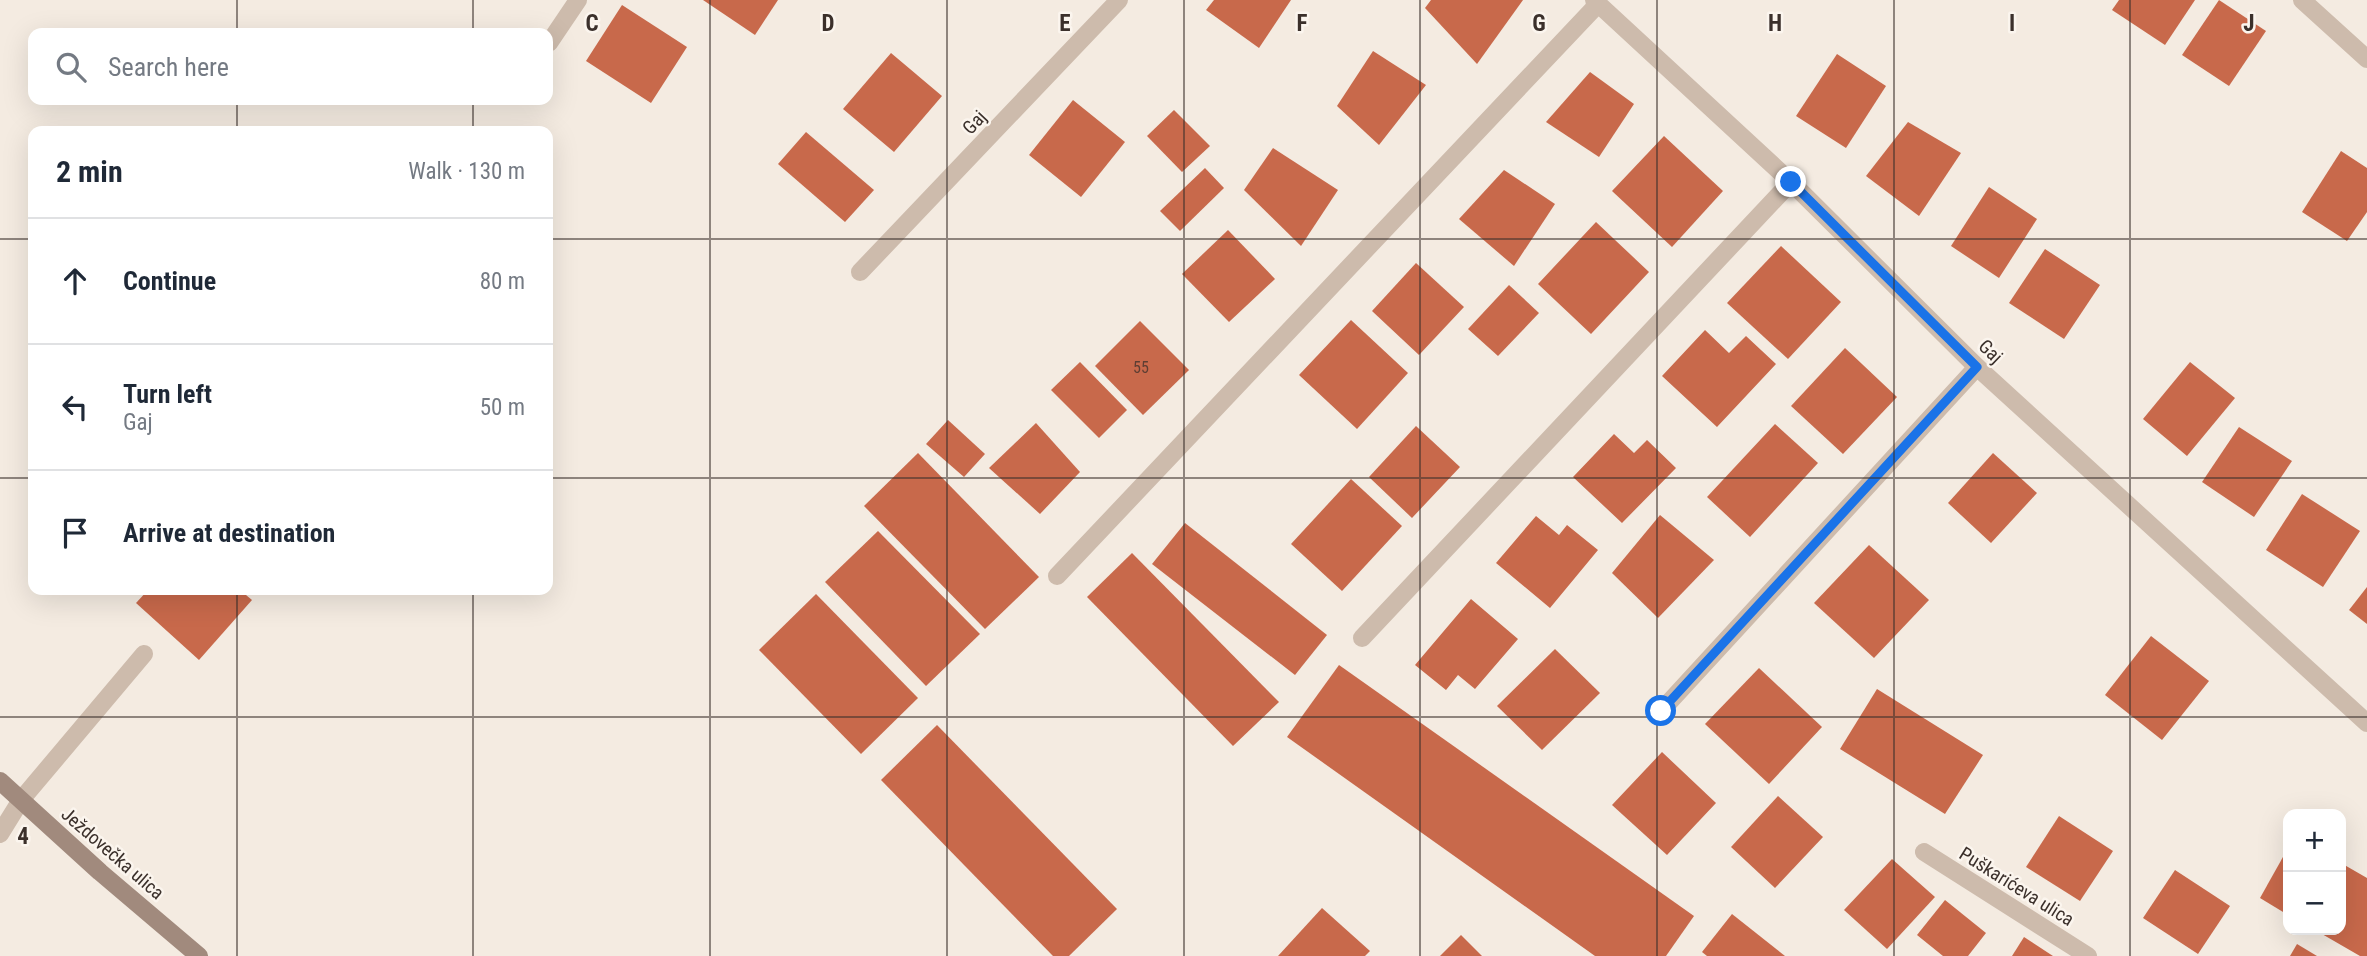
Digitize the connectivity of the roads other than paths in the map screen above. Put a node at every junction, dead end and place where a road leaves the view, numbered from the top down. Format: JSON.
{"nodes":[{"id":1,"x":578,"y":0,"type":"edge"},
{"id":2,"x":1119,"y":0,"type":"edge"},
{"id":3,"x":2302,"y":0,"type":"edge"},
{"id":4,"x":1596,"y":2,"type":"edge"},
{"id":5,"x":553,"y":37,"type":"edge"},
{"id":6,"x":2367,"y":59,"type":"edge"},
{"id":7,"x":1791,"y":182,"type":"junction"},
{"id":8,"x":860,"y":272,"type":"dead end"},
{"id":9,"x":1977,"y":367,"type":"junction"},
{"id":10,"x":1057,"y":576,"type":"dead end"},
{"id":11,"x":1362,"y":638,"type":"dead end"},
{"id":12,"x":144,"y":654,"type":"dead end"},
{"id":13,"x":1661,"y":711,"type":"dead end"},
{"id":14,"x":2367,"y":723,"type":"edge"},
{"id":15,"x":0,"y":781,"type":"edge"},
{"id":16,"x":21,"y":800,"type":"junction"},
{"id":17,"x":0,"y":834,"type":"edge"},
{"id":18,"x":1924,"y":852,"type":"dead end"},
{"id":19,"x":199,"y":956,"type":"edge"},
{"id":20,"x":2088,"y":956,"type":"edge"}],
"edges":[{"from":1,"to":5,"type":"street"},
{"from":2,"to":8,"type":"street","name":"Gaj"},
{"from":3,"to":6,"type":"street"},
{"from":4,"to":7,"type":"street","name":"Gaj"},
{"from":4,"to":10,"type":"street"},
{"from":7,"to":9,"type":"street","name":"Gaj"},
{"from":7,"to":11,"type":"street"},
{"from":9,"to":13,"type":"street"},
{"from":9,"to":14,"type":"street","name":"Gaj"},
{"from":12,"to":16,"type":"street"},
{"from":15,"to":16,"type":"main road","name":"Ježdovečka ulica"},
{"from":16,"to":17,"type":"street"},
{"from":16,"to":19,"type":"main road","name":"Ježdovečka ulica"},
{"from":18,"to":20,"type":"street","name":"Puškarićeva ulica"}]}
